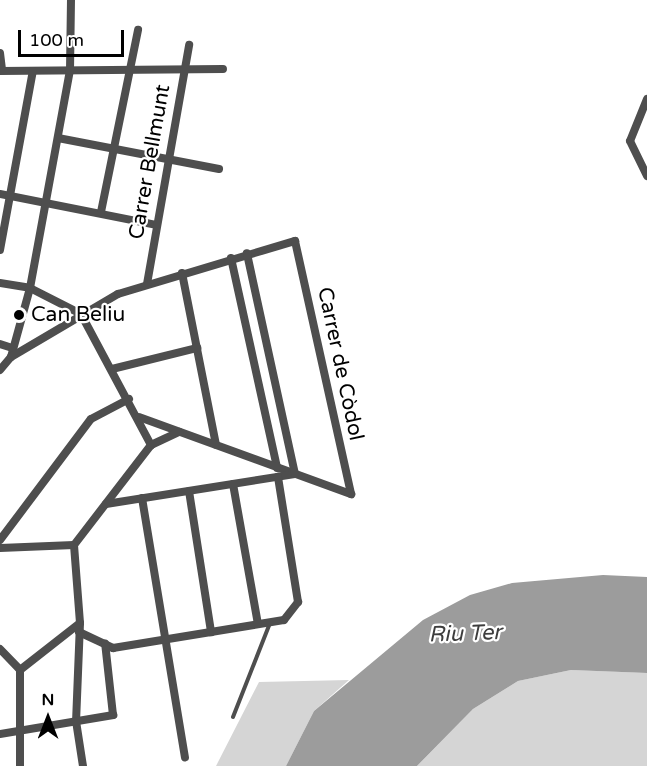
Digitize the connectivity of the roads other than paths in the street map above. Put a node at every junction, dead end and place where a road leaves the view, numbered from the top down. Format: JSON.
{"nodes":[{"id":1,"x":71,"y":0,"type":"edge"},
{"id":2,"x":138,"y":30,"type":"dead end"},
{"id":3,"x":189,"y":45,"type":"dead end"},
{"id":4,"x":0,"y":53,"type":"edge"},
{"id":5,"x":184,"y":69,"type":"junction"},
{"id":6,"x":223,"y":69,"type":"dead end"},
{"id":7,"x":1,"y":70,"type":"edge"},
{"id":8,"x":33,"y":70,"type":"junction"},
{"id":9,"x":129,"y":70,"type":"junction"},
{"id":10,"x":70,"y":71,"type":"junction"},
{"id":11,"x":647,"y":99,"type":"edge"},
{"id":12,"x":58,"y":138,"type":"junction"},
{"id":13,"x":114,"y":149,"type":"junction"},
{"id":14,"x":167,"y":159,"type":"junction"},
{"id":15,"x":219,"y":169,"type":"dead end"},
{"id":16,"x":647,"y":176,"type":"edge"},
{"id":17,"x":4,"y":195,"type":"edge"},
{"id":18,"x":46,"y":203,"type":"junction"},
{"id":19,"x":101,"y":212,"type":"junction"},
{"id":20,"x":156,"y":225,"type":"junction"},
{"id":21,"x":0,"y":250,"type":"edge"},
{"id":22,"x":247,"y":253,"type":"junction"},
{"id":23,"x":231,"y":258,"type":"junction"},
{"id":24,"x":183,"y":273,"type":"junction"},
{"id":25,"x":0,"y":283,"type":"edge"},
{"id":26,"x":147,"y":284,"type":"junction"},
{"id":27,"x":30,"y":288,"type":"junction"},
{"id":28,"x":81,"y":314,"type":"junction"},
{"id":29,"x":0,"y":344,"type":"edge"},
{"id":30,"x":12,"y":348,"type":"junction"},
{"id":31,"x":197,"y":348,"type":"junction"},
{"id":32,"x":11,"y":357,"type":"junction"},
{"id":33,"x":112,"y":369,"type":"junction"},
{"id":34,"x":0,"y":370,"type":"edge"},
{"id":35,"x":129,"y":399,"type":"junction"},
{"id":36,"x":139,"y":417,"type":"junction"},
{"id":37,"x":179,"y":432,"type":"junction"},
{"id":38,"x":151,"y":445,"type":"junction"},
{"id":39,"x":216,"y":445,"type":"junction"},
{"id":40,"x":278,"y":472,"type":"junction"},
{"id":41,"x":295,"y":474,"type":"junction"},
{"id":42,"x":233,"y":484,"type":"junction"},
{"id":43,"x":189,"y":491,"type":"junction"},
{"id":44,"x":142,"y":498,"type":"junction"},
{"id":45,"x":106,"y":504,"type":"junction"},
{"id":46,"x":0,"y":540,"type":"edge"},
{"id":47,"x":74,"y":545,"type":"junction"},
{"id":48,"x":0,"y":549,"type":"edge"},
{"id":49,"x":271,"y":622,"type":"junction"},
{"id":50,"x":80,"y":623,"type":"junction"},
{"id":51,"x":258,"y":624,"type":"junction"},
{"id":52,"x":79,"y":632,"type":"junction"},
{"id":53,"x":212,"y":632,"type":"junction"},
{"id":54,"x":167,"y":639,"type":"junction"},
{"id":55,"x":105,"y":643,"type":"junction"},
{"id":56,"x":0,"y":649,"type":"edge"},
{"id":57,"x":20,"y":670,"type":"junction"},
{"id":58,"x":233,"y":717,"type":"dead end"},
{"id":59,"x":76,"y":721,"type":"junction"},
{"id":60,"x":24,"y":730,"type":"junction"},
{"id":61,"x":0,"y":734,"type":"edge"},
{"id":62,"x":185,"y":758,"type":"dead end"},
{"id":63,"x":20,"y":766,"type":"edge"},
{"id":64,"x":83,"y":766,"type":"edge"}],
"edges":[{"from":1,"to":10,"type":"street"},
{"from":2,"to":9,"type":"street"},
{"from":3,"to":5,"type":"street","name":"Carrer Bellmunt"},
{"from":4,"to":7,"type":"street"},
{"from":5,"to":6,"type":"street"},
{"from":5,"to":9,"type":"street"},
{"from":5,"to":14,"type":"street","name":"Carrer Bellmunt"},
{"from":7,"to":8,"type":"street"},
{"from":8,"to":10,"type":"street"},
{"from":8,"to":17,"type":"street"},
{"from":9,"to":10,"type":"street"},
{"from":9,"to":13,"type":"street"},
{"from":10,"to":12,"type":"street"},
{"from":11,"to":16,"type":"street"},
{"from":12,"to":13,"type":"street"},
{"from":12,"to":18,"type":"street"},
{"from":13,"to":14,"type":"street"},
{"from":13,"to":19,"type":"street"},
{"from":14,"to":15,"type":"street"},
{"from":14,"to":20,"type":"street","name":"Carrer Bellmunt"},
{"from":17,"to":18,"type":"street"},
{"from":17,"to":21,"type":"street"},
{"from":18,"to":19,"type":"street"},
{"from":18,"to":27,"type":"street"},
{"from":19,"to":20,"type":"street"},
{"from":20,"to":26,"type":"street","name":"Carrer Bellmunt"},
{"from":22,"to":23,"type":"street"},
{"from":22,"to":41,"type":"street"},
{"from":22,"to":41,"type":"street","name":"Carrer de Còdol"},
{"from":23,"to":24,"type":"street"},
{"from":23,"to":40,"type":"street"},
{"from":24,"to":26,"type":"street"},
{"from":24,"to":31,"type":"street"},
{"from":25,"to":27,"type":"street"},
{"from":26,"to":28,"type":"street"},
{"from":27,"to":28,"type":"street"},
{"from":27,"to":30,"type":"street"},
{"from":28,"to":32,"type":"street"},
{"from":28,"to":33,"type":"street"},
{"from":29,"to":30,"type":"street"},
{"from":30,"to":32,"type":"street"},
{"from":31,"to":33,"type":"street"},
{"from":31,"to":39,"type":"street"},
{"from":32,"to":34,"type":"street"},
{"from":33,"to":35,"type":"street"},
{"from":35,"to":36,"type":"street"},
{"from":35,"to":46,"type":"street"},
{"from":36,"to":37,"type":"street"},
{"from":36,"to":38,"type":"street"},
{"from":37,"to":38,"type":"street"},
{"from":37,"to":39,"type":"street"},
{"from":38,"to":45,"type":"street"},
{"from":39,"to":40,"type":"street"},
{"from":40,"to":41,"type":"street"},
{"from":40,"to":42,"type":"street"},
{"from":40,"to":49,"type":"street"},
{"from":42,"to":43,"type":"street"},
{"from":42,"to":51,"type":"street"},
{"from":43,"to":44,"type":"street"},
{"from":43,"to":53,"type":"street"},
{"from":44,"to":45,"type":"street"},
{"from":44,"to":54,"type":"street"},
{"from":45,"to":47,"type":"street"},
{"from":47,"to":48,"type":"street"},
{"from":47,"to":50,"type":"street"},
{"from":49,"to":51,"type":"street"},
{"from":49,"to":58,"type":"lane"},
{"from":50,"to":52,"type":"street"},
{"from":50,"to":57,"type":"street"},
{"from":51,"to":53,"type":"street"},
{"from":52,"to":55,"type":"street"},
{"from":52,"to":59,"type":"street"},
{"from":53,"to":54,"type":"street"},
{"from":54,"to":55,"type":"street"},
{"from":54,"to":62,"type":"street"},
{"from":55,"to":59,"type":"street"},
{"from":56,"to":57,"type":"street"},
{"from":57,"to":60,"type":"street"},
{"from":59,"to":60,"type":"street"},
{"from":59,"to":64,"type":"street"},
{"from":60,"to":61,"type":"street"},
{"from":60,"to":63,"type":"street"}]}
